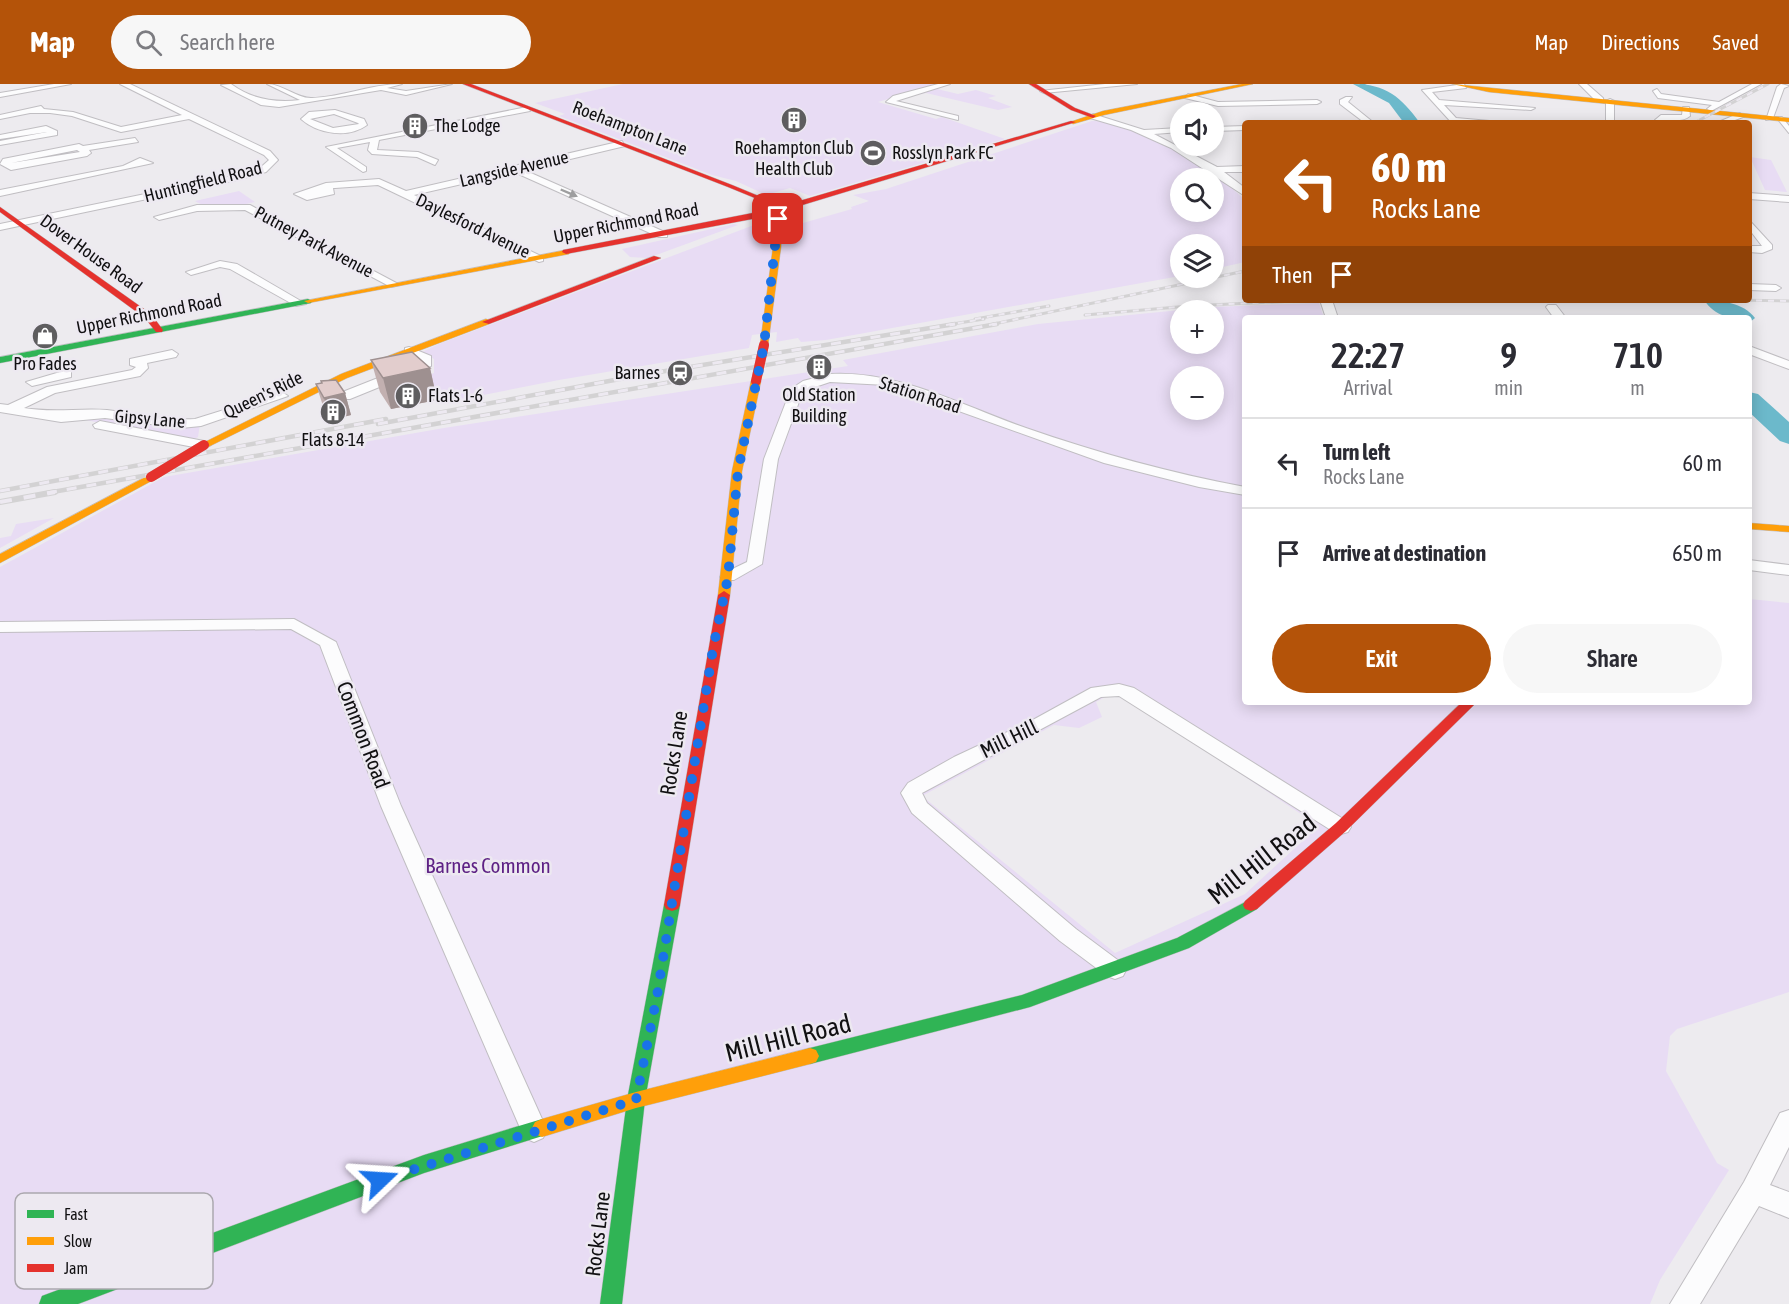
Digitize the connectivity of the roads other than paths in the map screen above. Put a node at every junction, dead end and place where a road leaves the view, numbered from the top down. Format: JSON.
{"nodes":[{"id":1,"x":66,"y":84,"type":"edge"},
{"id":2,"x":124,"y":84,"type":"edge"},
{"id":3,"x":227,"y":84,"type":"edge"},
{"id":4,"x":271,"y":84,"type":"edge"},
{"id":5,"x":398,"y":84,"type":"edge"},
{"id":6,"x":448,"y":84,"type":"edge"},
{"id":7,"x":466,"y":84,"type":"edge"},
{"id":8,"x":946,"y":84,"type":"edge"},
{"id":9,"x":1133,"y":84,"type":"edge"},
{"id":10,"x":1250,"y":84,"type":"edge"},
{"id":11,"x":1582,"y":84,"type":"edge"},
{"id":12,"x":1757,"y":84,"type":"edge"},
{"id":13,"x":1787,"y":84,"type":"edge"},
{"id":14,"x":1086,"y":85,"type":"edge"},
{"id":15,"x":1459,"y":85,"type":"edge"},
{"id":16,"x":1038,"y":88,"type":"edge"},
{"id":17,"x":384,"y":90,"type":"dead end"},
{"id":18,"x":1657,"y":91,"type":"dead end"},
{"id":19,"x":1523,"y":93,"type":"junction"},
{"id":20,"x":0,"y":95,"type":"edge"},
{"id":21,"x":1188,"y":96,"type":"junction"},
{"id":22,"x":1349,"y":99,"type":"dead end"},
{"id":23,"x":1778,"y":100,"type":"junction"},
{"id":24,"x":309,"y":101,"type":"junction"},
{"id":25,"x":1605,"y":101,"type":"junction"},
{"id":26,"x":1789,"y":101,"type":"edge"},
{"id":27,"x":1317,"y":102,"type":"dead end"},
{"id":28,"x":1437,"y":102,"type":"junction"},
{"id":29,"x":1714,"y":107,"type":"junction"},
{"id":30,"x":1531,"y":108,"type":"junction"},
{"id":31,"x":527,"y":109,"type":"junction"},
{"id":32,"x":1686,"y":109,"type":"junction"},
{"id":33,"x":1740,"y":114,"type":"junction"},
{"id":34,"x":1536,"y":115,"type":"dead end"},
{"id":35,"x":190,"y":116,"type":"junction"},
{"id":36,"x":1093,"y":116,"type":"junction"},
{"id":37,"x":0,"y":117,"type":"edge"},
{"id":38,"x":956,"y":118,"type":"dead end"},
{"id":39,"x":1779,"y":119,"type":"edge"},
{"id":40,"x":1366,"y":120,"type":"edge"},
{"id":41,"x":1454,"y":120,"type":"edge"},
{"id":42,"x":1609,"y":120,"type":"edge"},
{"id":43,"x":1659,"y":120,"type":"dead end"},
{"id":44,"x":1727,"y":120,"type":"edge"},
{"id":45,"x":99,"y":121,"type":"junction"},
{"id":46,"x":71,"y":126,"type":"dead end"},
{"id":47,"x":61,"y":128,"type":"dead end"},
{"id":48,"x":1242,"y":128,"type":"edge"},
{"id":49,"x":352,"y":129,"type":"junction"},
{"id":50,"x":1224,"y":129,"type":"edge"},
{"id":51,"x":52,"y":130,"type":"junction"},
{"id":52,"x":121,"y":130,"type":"junction"},
{"id":53,"x":1170,"y":131,"type":"edge"},
{"id":54,"x":1789,"y":131,"type":"edge"},
{"id":55,"x":1144,"y":132,"type":"junction"},
{"id":56,"x":0,"y":136,"type":"edge"},
{"id":57,"x":393,"y":136,"type":"junction"},
{"id":58,"x":135,"y":140,"type":"junction"},
{"id":59,"x":360,"y":140,"type":"junction"},
{"id":60,"x":375,"y":140,"type":"junction"},
{"id":61,"x":0,"y":142,"type":"edge"},
{"id":62,"x":622,"y":144,"type":"junction"},
{"id":63,"x":435,"y":162,"type":"dead end"},
{"id":64,"x":3,"y":165,"type":"edge"},
{"id":65,"x":1213,"y":168,"type":"edge"},
{"id":66,"x":363,"y":169,"type":"dead end"},
{"id":67,"x":515,"y":169,"type":"junction"},
{"id":68,"x":1242,"y":169,"type":"edge"},
{"id":69,"x":1224,"y":170,"type":"edge"},
{"id":70,"x":1224,"y":176,"type":"edge"},
{"id":71,"x":326,"y":186,"type":"dead end"},
{"id":72,"x":1242,"y":191,"type":"edge"},
{"id":73,"x":0,"y":193,"type":"edge"},
{"id":74,"x":407,"y":194,"type":"junction"},
{"id":75,"x":1752,"y":196,"type":"edge"},
{"id":76,"x":1789,"y":199,"type":"edge"},
{"id":77,"x":0,"y":209,"type":"edge"},
{"id":78,"x":778,"y":210,"type":"junction"},
{"id":79,"x":159,"y":217,"type":"dead end"},
{"id":80,"x":20,"y":223,"type":"junction"},
{"id":81,"x":0,"y":227,"type":"edge"},
{"id":82,"x":1752,"y":232,"type":"edge"},
{"id":83,"x":663,"y":235,"type":"junction"},
{"id":84,"x":700,"y":242,"type":"dead end"},
{"id":85,"x":1752,"y":249,"type":"edge"},
{"id":86,"x":615,"y":251,"type":"junction"},
{"id":87,"x":539,"y":259,"type":"junction"},
{"id":88,"x":192,"y":272,"type":"dead end"},
{"id":89,"x":590,"y":282,"type":"junction"},
{"id":90,"x":395,"y":285,"type":"junction"},
{"id":91,"x":1752,"y":287,"type":"edge"},
{"id":92,"x":1776,"y":288,"type":"dead end"},
{"id":93,"x":300,"y":303,"type":"junction"},
{"id":94,"x":1552,"y":308,"type":"dead end"},
{"id":95,"x":1558,"y":315,"type":"edge"},
{"id":96,"x":159,"y":330,"type":"junction"},
{"id":97,"x":409,"y":351,"type":"junction"},
{"id":98,"x":1752,"y":351,"type":"edge"},
{"id":99,"x":172,"y":354,"type":"dead end"},
{"id":100,"x":0,"y":360,"type":"edge"},
{"id":101,"x":1789,"y":365,"type":"edge"},
{"id":102,"x":69,"y":374,"type":"dead end"},
{"id":103,"x":32,"y":382,"type":"dead end"},
{"id":104,"x":50,"y":384,"type":"junction"},
{"id":105,"x":282,"y":396,"type":"dead end"},
{"id":106,"x":373,"y":404,"type":"dead end"},
{"id":107,"x":3,"y":411,"type":"edge"},
{"id":108,"x":50,"y":416,"type":"junction"},
{"id":109,"x":204,"y":445,"type":"junction"},
{"id":110,"x":1242,"y":491,"type":"edge"},
{"id":111,"x":1752,"y":526,"type":"edge"},
{"id":112,"x":1789,"y":529,"type":"edge"},
{"id":113,"x":0,"y":559,"type":"edge"},
{"id":114,"x":1752,"y":565,"type":"edge"},
{"id":115,"x":1789,"y":570,"type":"edge"},
{"id":116,"x":728,"y":577,"type":"junction"},
{"id":117,"x":0,"y":627,"type":"edge"},
{"id":118,"x":1467,"y":705,"type":"edge"},
{"id":119,"x":1341,"y":827,"type":"junction"},
{"id":120,"x":1115,"y":970,"type":"junction"},
{"id":121,"x":636,"y":1100,"type":"junction"},
{"id":122,"x":1789,"y":1121,"type":"edge"},
{"id":123,"x":534,"y":1130,"type":"junction"},
{"id":124,"x":1753,"y":1191,"type":"junction"},
{"id":125,"x":1789,"y":1205,"type":"edge"},
{"id":126,"x":213,"y":1243,"type":"edge"},
{"id":127,"x":90,"y":1289,"type":"edge"},
{"id":128,"x":50,"y":1304,"type":"edge"},
{"id":129,"x":611,"y":1304,"type":"edge"},
{"id":130,"x":1684,"y":1304,"type":"edge"}],
"edges":[{"from":1,"to":20,"type":"street"},
{"from":2,"to":35,"type":"street","name":"Huntingfield Road"},
{"from":3,"to":24,"type":"street"},
{"from":4,"to":24,"type":"street"},
{"from":5,"to":24,"type":"street"},
{"from":6,"to":17,"type":"street"},
{"from":7,"to":31,"type":"main road","name":"Roehampton Lane"},
{"from":8,"to":38,"type":"street"},
{"from":9,"to":14,"type":"street"},
{"from":10,"to":21,"type":"main road","name":"Upper Richmond Road"},
{"from":11,"to":25,"type":"street"},
{"from":12,"to":29,"type":"street"},
{"from":13,"to":23,"type":"street"},
{"from":14,"to":16,"type":"street"},
{"from":15,"to":19,"type":"main road"},
{"from":15,"to":28,"type":"street"},
{"from":16,"to":36,"type":"main road"},
{"from":18,"to":29,"type":"street"},
{"from":19,"to":25,"type":"main road"},
{"from":19,"to":30,"type":"street"},
{"from":21,"to":27,"type":"street"},
{"from":21,"to":36,"type":"main road","name":"Upper Richmond Road"},
{"from":22,"to":40,"type":"street"},
{"from":23,"to":26,"type":"street"},
{"from":23,"to":39,"type":"street"},
{"from":25,"to":32,"type":"main road"},
{"from":25,"to":42,"type":"street"},
{"from":28,"to":30,"type":"street"},
{"from":28,"to":41,"type":"street"},
{"from":29,"to":32,"type":"main road"},
{"from":29,"to":33,"type":"main road"},
{"from":30,"to":34,"type":"street"},
{"from":31,"to":57,"type":"street"},
{"from":31,"to":62,"type":"main road","name":"Roehampton Lane"},
{"from":32,"to":43,"type":"street"},
{"from":33,"to":39,"type":"main road"},
{"from":33,"to":44,"type":"street"},
{"from":35,"to":52,"type":"street"},
{"from":35,"to":80,"type":"street","name":"Huntingfield Road"},
{"from":36,"to":55,"type":"street"},
{"from":36,"to":78,"type":"main road","name":"Upper Richmond Road"},
{"from":37,"to":45,"type":"street"},
{"from":39,"to":54,"type":"street"},
{"from":45,"to":46,"type":"street"},
{"from":45,"to":52,"type":"street"},
{"from":47,"to":51,"type":"street"},
{"from":48,"to":50,"type":"street"},
{"from":49,"to":49,"type":"street"},
{"from":49,"to":59,"type":"street"},
{"from":51,"to":56,"type":"street"},
{"from":51,"to":61,"type":"street"},
{"from":52,"to":58,"type":"street"},
{"from":53,"to":55,"type":"street"},
{"from":55,"to":65,"type":"street"},
{"from":57,"to":59,"type":"street"},
{"from":57,"to":60,"type":"street"},
{"from":58,"to":64,"type":"street"},
{"from":58,"to":73,"type":"street"},
{"from":59,"to":60,"type":"street"},
{"from":59,"to":66,"type":"street"},
{"from":60,"to":63,"type":"street"},
{"from":62,"to":67,"type":"street","name":"Langside Avenue"},
{"from":62,"to":78,"type":"main road","name":"Roehampton Lane"},
{"from":67,"to":74,"type":"street","name":"Langside Avenue"},
{"from":67,"to":83,"type":"street","one_way":true},
{"from":68,"to":69,"type":"street"},
{"from":70,"to":72,"type":"street"},
{"from":71,"to":74,"type":"street","name":"Daylesford Avenue"},
{"from":74,"to":87,"type":"street","name":"Daylesford Avenue"},
{"from":75,"to":76,"type":"street"},
{"from":77,"to":80,"type":"main road","name":"Dover House Road"},
{"from":78,"to":83,"type":"main road","name":"Upper Richmond Road"},
{"from":78,"to":84,"type":"main road"},
{"from":78,"to":116,"type":"main road","name":"Rocks Lane","bridge":true},
{"from":79,"to":90,"type":"street","name":"Putney Park Avenue"},
{"from":80,"to":81,"type":"street","name":"Huntingfield Road"},
{"from":80,"to":96,"type":"main road","name":"Dover House Road"},
{"from":82,"to":85,"type":"street"},
{"from":83,"to":86,"type":"main road","name":"Upper Richmond Road"},
{"from":86,"to":87,"type":"main road","name":"Upper Richmond Road"},
{"from":86,"to":89,"type":"main road","name":"Queen's Ride"},
{"from":86,"to":89,"type":"main road","name":"Queen's Ride"},
{"from":87,"to":90,"type":"main road","name":"Upper Richmond Road"},
{"from":88,"to":93,"type":"street"},
{"from":89,"to":97,"type":"main road","name":"Queen's Ride"},
{"from":90,"to":93,"type":"main road","name":"Upper Richmond Road"},
{"from":91,"to":92,"type":"street"},
{"from":93,"to":96,"type":"main road","name":"Upper Richmond Road"},
{"from":94,"to":95,"type":"street"},
{"from":96,"to":100,"type":"main road","name":"Upper Richmond Road"},
{"from":97,"to":106,"type":"street"},
{"from":97,"to":109,"type":"main road","name":"Queen's Ride"},
{"from":98,"to":101,"type":"street"},
{"from":99,"to":104,"type":"street"},
{"from":102,"to":104,"type":"street"},
{"from":103,"to":104,"type":"street"},
{"from":104,"to":107,"type":"street"},
{"from":105,"to":108,"type":"street","name":"Gipsy Lane"},
{"from":107,"to":108,"type":"street","name":"Gipsy Lane"},
{"from":108,"to":109,"type":"street","name":"Gipsy Lane"},
{"from":109,"to":113,"type":"main road","name":"Queen's Ride","bridge":true},
{"from":110,"to":116,"type":"street","name":"Station Road"},
{"from":111,"to":112,"type":"main road"},
{"from":114,"to":115,"type":"street"},
{"from":116,"to":121,"type":"main road","name":"Rocks Lane"},
{"from":117,"to":123,"type":"street","name":"Common Road"},
{"from":118,"to":119,"type":"main road","name":"Mill Hill Road"},
{"from":119,"to":120,"type":"main road","name":"Mill Hill Road"},
{"from":119,"to":120,"type":"street","name":"Mill Hill"},
{"from":120,"to":121,"type":"main road","name":"Mill Hill Road"},
{"from":121,"to":123,"type":"main road","name":"Mill Hill Road"},
{"from":121,"to":129,"type":"main road","name":"Rocks Lane"},
{"from":122,"to":124,"type":"street"},
{"from":123,"to":126,"type":"main road","name":"Mill Hill Road"},
{"from":124,"to":125,"type":"street"},
{"from":124,"to":130,"type":"street"},
{"from":127,"to":128,"type":"main road","name":"Mill Hill Road"}]}
